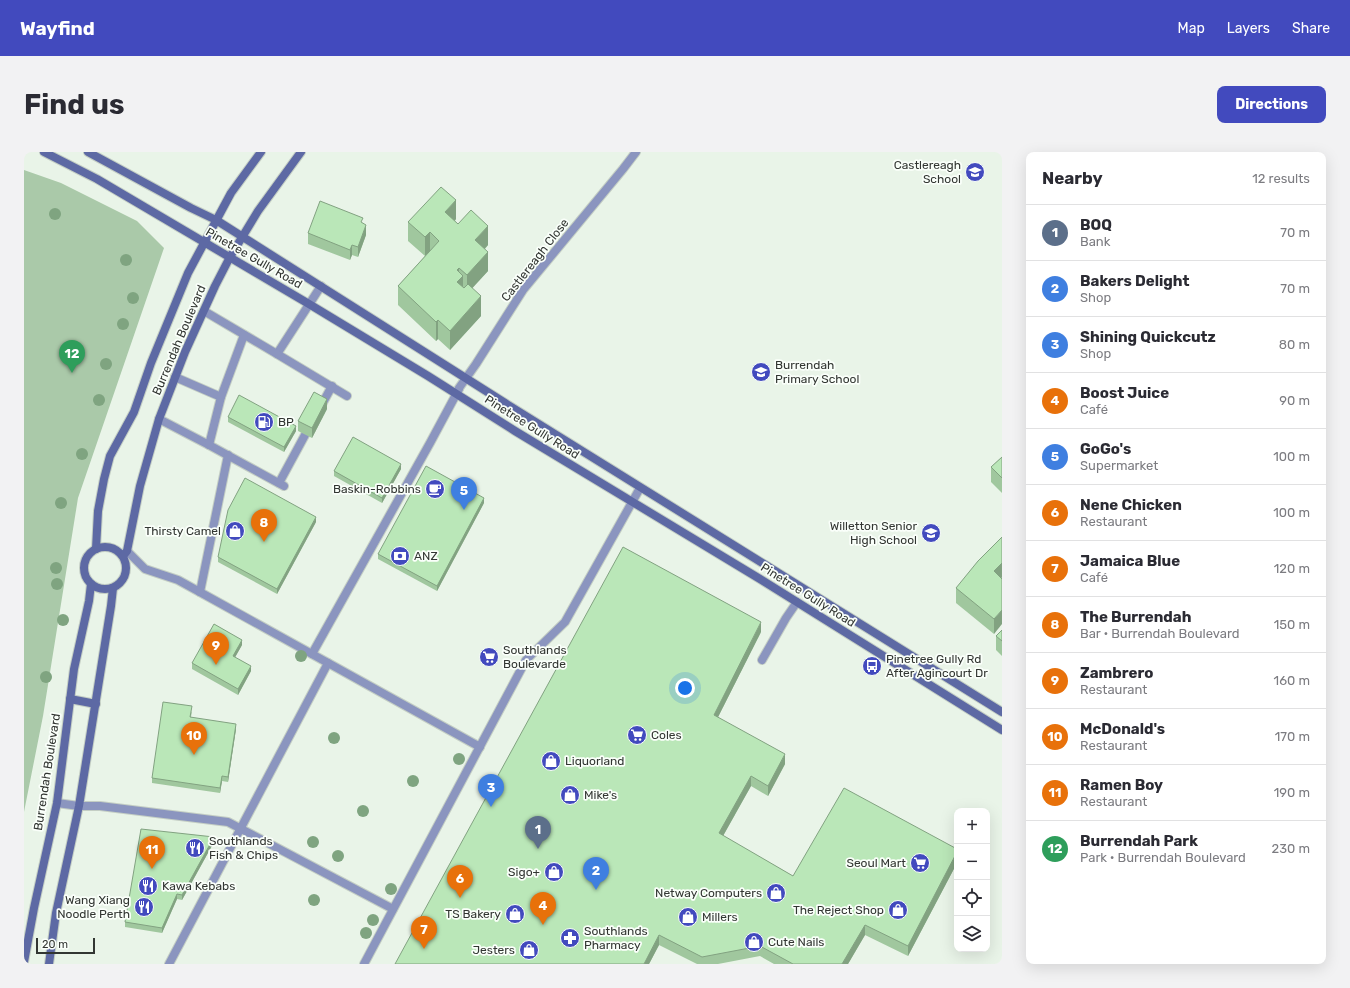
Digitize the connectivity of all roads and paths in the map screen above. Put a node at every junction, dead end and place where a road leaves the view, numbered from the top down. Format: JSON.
{"nodes":[{"id":1,"x":44,"y":152,"type":"edge"},
{"id":2,"x":88,"y":152,"type":"edge"},
{"id":3,"x":261,"y":152,"type":"edge"},
{"id":4,"x":301,"y":152,"type":"edge"},
{"id":5,"x":636,"y":152,"type":"edge"},
{"id":6,"x":216,"y":220,"type":"junction"},
{"id":7,"x":242,"y":236,"type":"junction"},
{"id":8,"x":204,"y":243,"type":"junction"},
{"id":9,"x":230,"y":257,"type":"junction"},
{"id":10,"x":320,"y":286,"type":"junction"},
{"id":11,"x":309,"y":304,"type":"junction"},
{"id":12,"x":204,"y":311,"type":"junction"},
{"id":13,"x":244,"y":335,"type":"junction"},
{"id":14,"x":277,"y":354,"type":"junction"},
{"id":15,"x":175,"y":378,"type":"junction"},
{"id":16,"x":465,"y":378,"type":"junction"},
{"id":17,"x":332,"y":386,"type":"junction"},
{"id":18,"x":457,"y":391,"type":"junction"},
{"id":19,"x":347,"y":396,"type":"dead end"},
{"id":20,"x":221,"y":397,"type":"junction"},
{"id":21,"x":321,"y":406,"type":"edge"},
{"id":22,"x":159,"y":419,"type":"junction"},
{"id":23,"x":305,"y":435,"type":"edge"},
{"id":24,"x":209,"y":445,"type":"junction"},
{"id":25,"x":228,"y":455,"type":"junction"},
{"id":26,"x":640,"y":488,"type":"junction"},
{"id":27,"x":632,"y":502,"type":"junction"},
{"id":28,"x":96,"y":549,"type":"junction"},
{"id":29,"x":125,"y":554,"type":"junction"},
{"id":30,"x":91,"y":584,"type":"junction"},
{"id":31,"x":112,"y":588,"type":"junction"},
{"id":32,"x":200,"y":592,"type":"junction"},
{"id":33,"x":797,"y":602,"type":"junction"},
{"id":34,"x":312,"y":654,"type":"junction"},
{"id":35,"x":762,"y":660,"type":"dead end"},
{"id":36,"x":328,"y":663,"type":"junction"},
{"id":37,"x":70,"y":699,"type":"junction"},
{"id":38,"x":96,"y":704,"type":"junction"},
{"id":39,"x":1002,"y":712,"type":"edge"},
{"id":40,"x":1002,"y":730,"type":"edge"},
{"id":41,"x":480,"y":747,"type":"junction"},
{"id":42,"x":57,"y":803,"type":"junction"},
{"id":43,"x":80,"y":806,"type":"junction"},
{"id":44,"x":240,"y":829,"type":"junction"},
{"id":45,"x":393,"y":909,"type":"junction"},
{"id":46,"x":24,"y":962,"type":"edge"},
{"id":47,"x":49,"y":964,"type":"edge"},
{"id":48,"x":169,"y":964,"type":"edge"},
{"id":49,"x":364,"y":964,"type":"edge"}],
"edges":[{"from":1,"to":8,"type":"main road","name":"Pinetree Gully Road"},
{"from":2,"to":6,"type":"main road","name":"Pinetree Gully Road"},
{"from":3,"to":6,"type":"main road","name":"Burrendah Boulevard"},
{"from":4,"to":7,"type":"main road","name":"Burrendah Boulevard"},
{"from":5,"to":16,"type":"street","name":"Castlereagh Close"},
{"from":6,"to":7,"type":"main road","name":"Pinetree Gully Road"},
{"from":6,"to":8,"type":"main road","name":"Burrendah Boulevard"},
{"from":7,"to":9,"type":"main road","name":"Burrendah Boulevard"},
{"from":7,"to":10,"type":"main road","name":"Pinetree Gully Road"},
{"from":8,"to":9,"type":"main road","name":"Pinetree Gully Road"},
{"from":8,"to":28,"type":"main road","name":"Burrendah Boulevard"},
{"from":9,"to":11,"type":"main road","name":"Pinetree Gully Road"},
{"from":9,"to":12,"type":"main road","name":"Burrendah Boulevard"},
{"from":10,"to":11,"type":"street"},
{"from":10,"to":16,"type":"main road","name":"Pinetree Gully Road"},
{"from":11,"to":14,"type":"street"},
{"from":11,"to":18,"type":"main road","name":"Pinetree Gully Road"},
{"from":12,"to":13,"type":"street"},
{"from":12,"to":15,"type":"main road","name":"Burrendah Boulevard"},
{"from":13,"to":14,"type":"street"},
{"from":13,"to":20,"type":"street"},
{"from":14,"to":17,"type":"street"},
{"from":15,"to":20,"type":"street"},
{"from":15,"to":22,"type":"main road","name":"Burrendah Boulevard"},
{"from":16,"to":18,"type":"street","name":"Castlereagh Close"},
{"from":16,"to":26,"type":"main road","name":"Pinetree Gully Road"},
{"from":17,"to":19,"type":"street"},
{"from":17,"to":21,"type":"street"},
{"from":18,"to":27,"type":"main road","name":"Pinetree Gully Road"},
{"from":18,"to":34,"type":"street","name":"Castlereagh Close"},
{"from":20,"to":24,"type":"street"},
{"from":22,"to":24,"type":"street"},
{"from":22,"to":29,"type":"main road","name":"Burrendah Boulevard"},
{"from":23,"to":25,"type":"street"},
{"from":24,"to":25,"type":"street"},
{"from":25,"to":32,"type":"street"},
{"from":26,"to":27,"type":"street"},
{"from":26,"to":39,"type":"main road","name":"Pinetree Gully Road"},
{"from":27,"to":33,"type":"main road","name":"Pinetree Gully Road"},
{"from":27,"to":41,"type":"street"},
{"from":28,"to":29,"type":"main road"},
{"from":28,"to":30,"type":"main road"},
{"from":29,"to":31,"type":"main road"},
{"from":29,"to":32,"type":"street"},
{"from":30,"to":31,"type":"main road"},
{"from":30,"to":37,"type":"main road","name":"Burrendah Boulevard"},
{"from":31,"to":38,"type":"main road"},
{"from":32,"to":34,"type":"street"},
{"from":33,"to":35,"type":"street"},
{"from":33,"to":40,"type":"main road","name":"Pinetree Gully Road"},
{"from":34,"to":36,"type":"street"},
{"from":36,"to":41,"type":"street"},
{"from":36,"to":44,"type":"street"},
{"from":37,"to":38,"type":"main road"},
{"from":37,"to":42,"type":"main road","name":"Burrendah Boulevard"},
{"from":38,"to":43,"type":"main road"},
{"from":41,"to":45,"type":"street"},
{"from":42,"to":43,"type":"street"},
{"from":42,"to":46,"type":"main road","name":"Burrendah Boulevard"},
{"from":43,"to":44,"type":"street"},
{"from":43,"to":47,"type":"main road"},
{"from":44,"to":45,"type":"street"},
{"from":44,"to":48,"type":"street"},
{"from":45,"to":49,"type":"street"}]}
